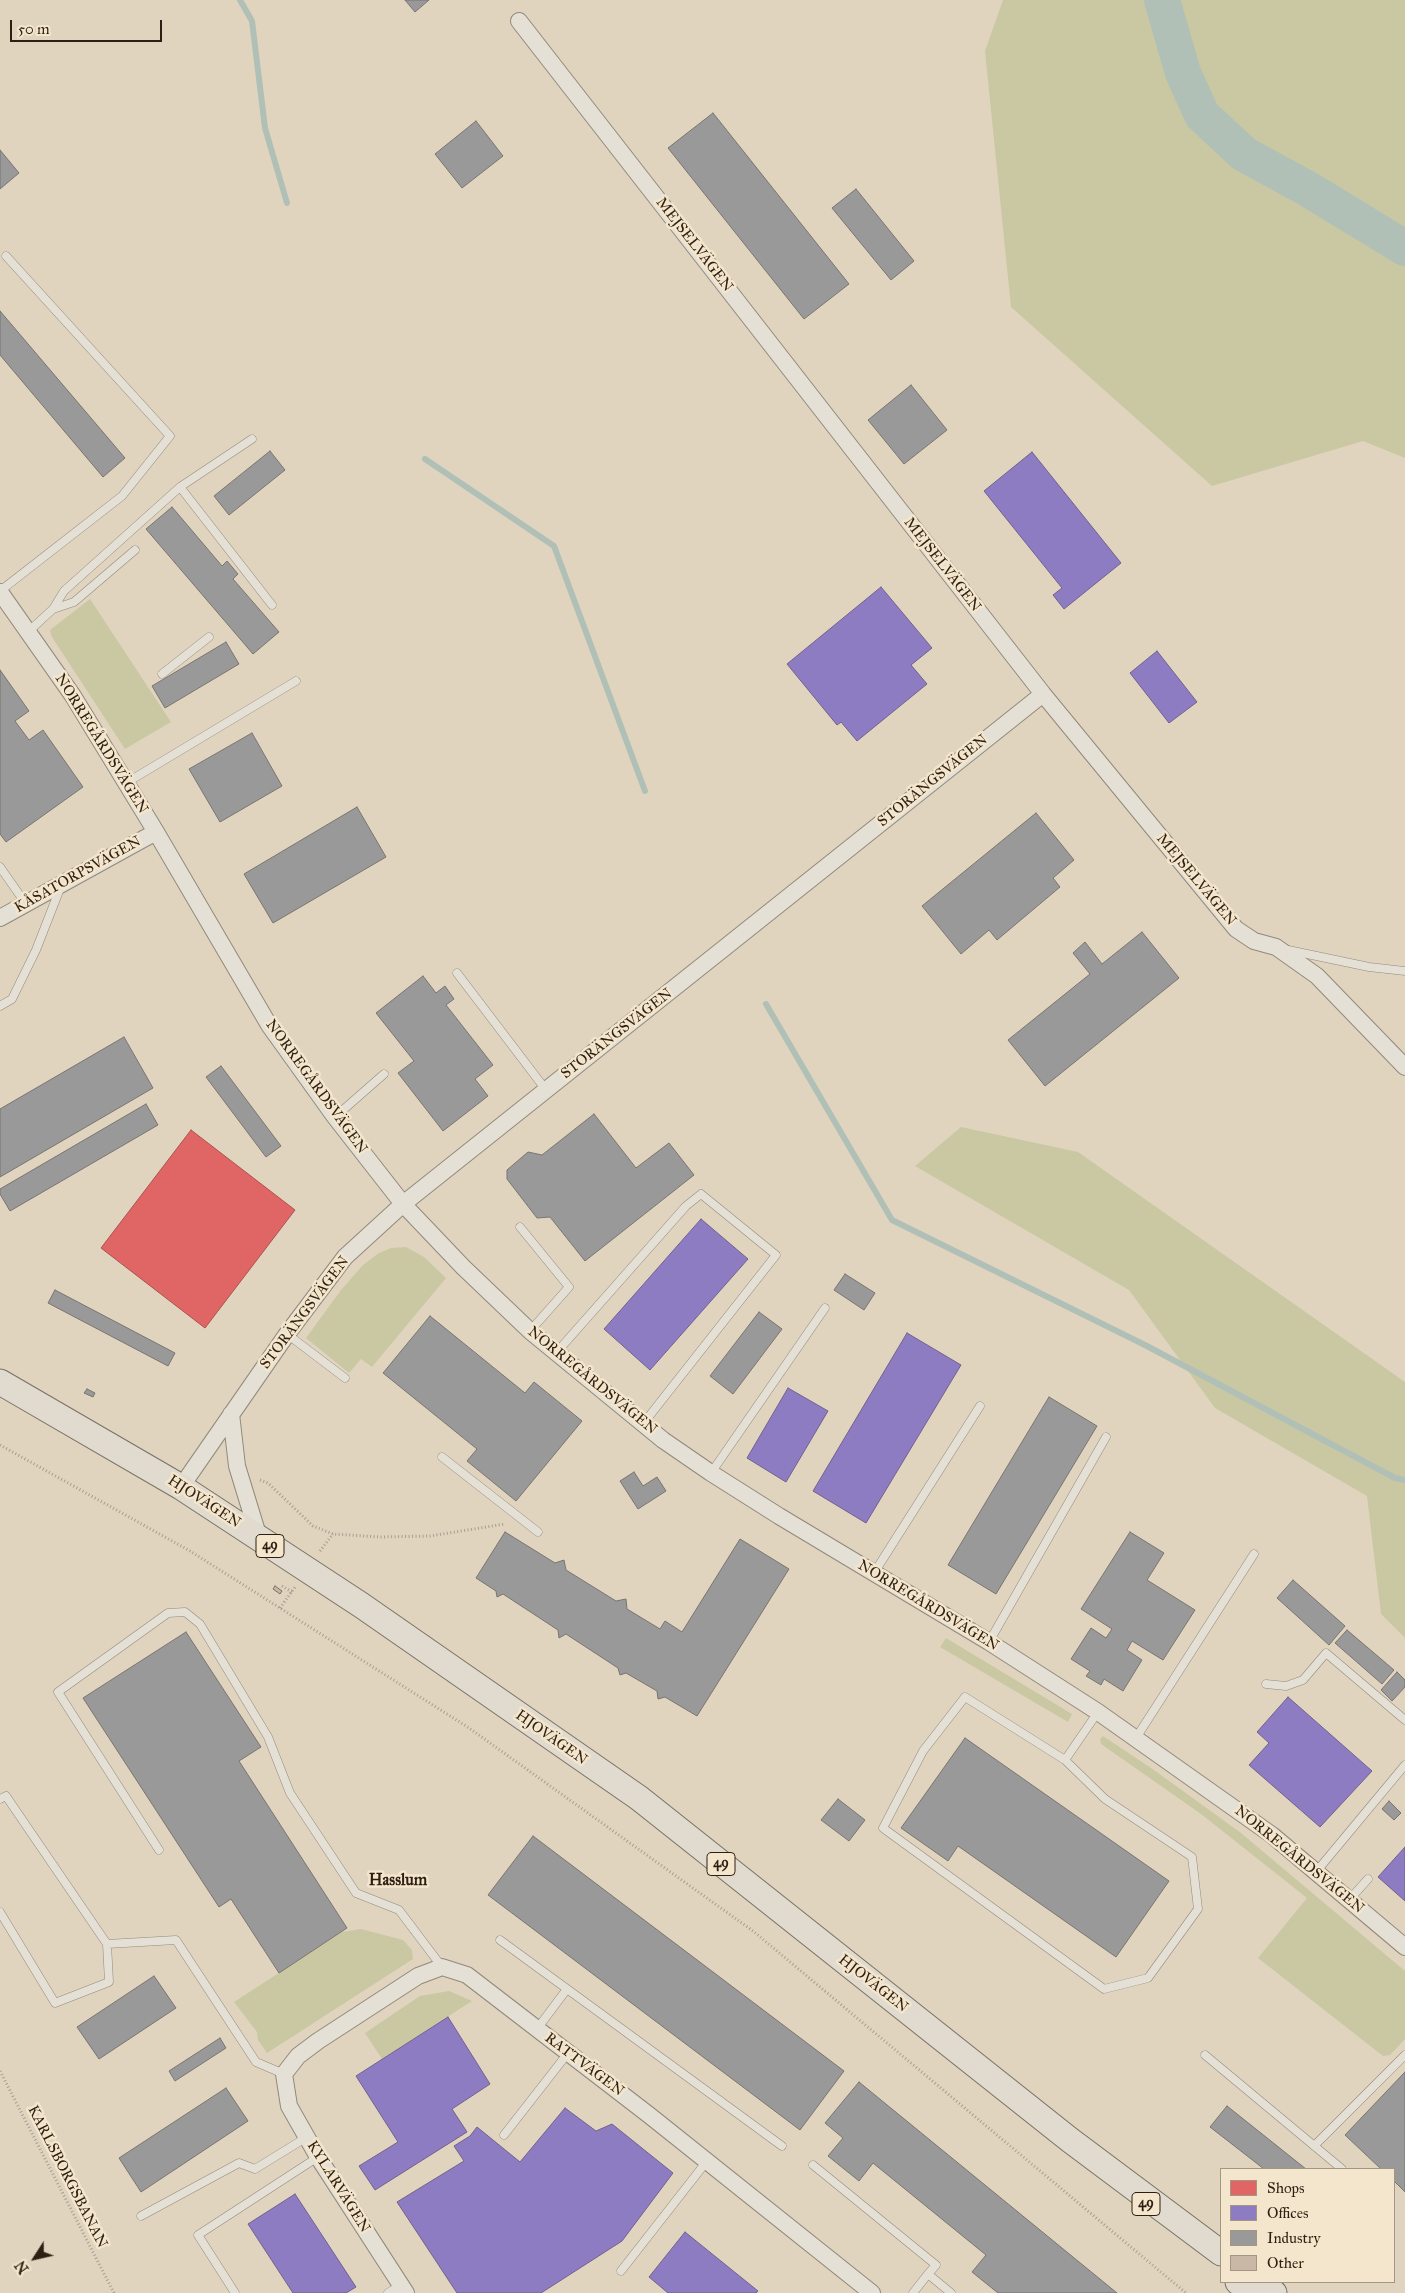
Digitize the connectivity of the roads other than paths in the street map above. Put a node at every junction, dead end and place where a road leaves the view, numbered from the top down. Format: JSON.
{"nodes":[{"id":1,"x":519,"y":21,"type":"dead end"},
{"id":2,"x":6,"y":256,"type":"dead end"},
{"id":3,"x":252,"y":439,"type":"dead end"},
{"id":4,"x":180,"y":487,"type":"junction"},
{"id":5,"x":135,"y":550,"type":"dead end"},
{"id":6,"x":0,"y":592,"type":"edge"},
{"id":7,"x":272,"y":605,"type":"dead end"},
{"id":8,"x":53,"y":609,"type":"junction"},
{"id":9,"x":28,"y":632,"type":"junction"},
{"id":10,"x":209,"y":637,"type":"dead end"},
{"id":11,"x":162,"y":674,"type":"dead end"},
{"id":12,"x":296,"y":681,"type":"dead end"},
{"id":13,"x":1043,"y":694,"type":"junction"},
{"id":14,"x":126,"y":783,"type":"junction"},
{"id":15,"x":156,"y":832,"type":"junction"},
{"id":16,"x":0,"y":867,"type":"edge"},
{"id":17,"x":62,"y":884,"type":"junction"},
{"id":18,"x":26,"y":904,"type":"junction"},
{"id":19,"x":0,"y":918,"type":"edge"},
{"id":20,"x":1276,"y":947,"type":"junction"},
{"id":21,"x":1405,"y":971,"type":"edge"},
{"id":22,"x":457,"y":973,"type":"dead end"},
{"id":23,"x":0,"y":1006,"type":"edge"},
{"id":24,"x":1405,"y":1067,"type":"edge"},
{"id":25,"x":384,"y":1074,"type":"dead end"},
{"id":26,"x":546,"y":1090,"type":"junction"},
{"id":27,"x":335,"y":1118,"type":"junction"},
{"id":28,"x":403,"y":1204,"type":"junction"},
{"id":29,"x":520,"y":1227,"type":"dead end"},
{"id":30,"x":825,"y":1308,"type":"dead end"},
{"id":31,"x":530,"y":1331,"type":"junction"},
{"id":32,"x":287,"y":1334,"type":"junction"},
{"id":33,"x":556,"y":1353,"type":"junction"},
{"id":34,"x":345,"y":1378,"type":"dead end"},
{"id":35,"x":0,"y":1382,"type":"edge"},
{"id":36,"x":980,"y":1406,"type":"dead end"},
{"id":37,"x":231,"y":1414,"type":"junction"},
{"id":38,"x":643,"y":1424,"type":"junction"},
{"id":39,"x":1106,"y":1437,"type":"dead end"},
{"id":40,"x":442,"y":1457,"type":"dead end"},
{"id":41,"x":710,"y":1473,"type":"junction"},
{"id":42,"x":181,"y":1487,"type":"junction"},
{"id":43,"x":538,"y":1532,"type":"dead end"},
{"id":44,"x":259,"y":1538,"type":"junction"},
{"id":45,"x":1254,"y":1554,"type":"dead end"},
{"id":46,"x":874,"y":1573,"type":"junction"},
{"id":47,"x":989,"y":1642,"type":"junction"},
{"id":48,"x":1266,"y":1684,"type":"dead end"},
{"id":49,"x":1098,"y":1712,"type":"junction"},
{"id":50,"x":1405,"y":1720,"type":"edge"},
{"id":51,"x":1136,"y":1738,"type":"junction"},
{"id":52,"x":1065,"y":1760,"type":"junction"},
{"id":53,"x":1405,"y":1765,"type":"edge"},
{"id":54,"x":0,"y":1799,"type":"edge"},
{"id":55,"x":159,"y":1850,"type":"dead end"},
{"id":56,"x":1316,"y":1872,"type":"junction"},
{"id":57,"x":1368,"y":1879,"type":"dead end"},
{"id":58,"x":1349,"y":1900,"type":"junction"},
{"id":59,"x":0,"y":1912,"type":"edge"},
{"id":60,"x":500,"y":1940,"type":"dead end"},
{"id":61,"x":107,"y":1944,"type":"junction"},
{"id":62,"x":1405,"y":1947,"type":"edge"},
{"id":63,"x":442,"y":1967,"type":"junction"},
{"id":64,"x":567,"y":1989,"type":"junction"},
{"id":65,"x":537,"y":2029,"type":"junction"},
{"id":66,"x":568,"y":2053,"type":"junction"},
{"id":67,"x":1204,"y":2055,"type":"dead end"},
{"id":68,"x":1405,"y":2055,"type":"edge"},
{"id":69,"x":284,"y":2074,"type":"junction"},
{"id":70,"x":504,"y":2135,"type":"dead end"},
{"id":71,"x":307,"y":2137,"type":"junction"},
{"id":72,"x":1070,"y":2140,"type":"junction"},
{"id":73,"x":782,"y":2146,"type":"dead end"},
{"id":74,"x":1314,"y":2146,"type":"junction"},
{"id":75,"x":318,"y":2156,"type":"junction"},
{"id":76,"x":707,"y":2161,"type":"junction"},
{"id":77,"x":813,"y":2165,"type":"dead end"},
{"id":78,"x":1341,"y":2168,"type":"edge"},
{"id":79,"x":141,"y":2216,"type":"dead end"},
{"id":80,"x":1220,"y":2252,"type":"edge"},
{"id":81,"x":1220,"y":2267,"type":"edge"},
{"id":82,"x":621,"y":2271,"type":"dead end"},
{"id":83,"x":928,"y":2274,"type":"junction"},
{"id":84,"x":1239,"y":2283,"type":"edge"},
{"id":85,"x":1260,"y":2283,"type":"edge"},
{"id":86,"x":398,"y":2290,"type":"edge"},
{"id":87,"x":235,"y":2293,"type":"edge"},
{"id":88,"x":872,"y":2293,"type":"edge"},
{"id":89,"x":913,"y":2293,"type":"edge"},
{"id":90,"x":950,"y":2293,"type":"edge"},
{"id":91,"x":1251,"y":2293,"type":"edge"},
{"id":92,"x":1274,"y":2293,"type":"edge"}],
"edges":[{"from":1,"to":13,"type":"street","name":"MEJSELVÄGEN"},
{"from":2,"to":6,"type":"lane"},
{"from":3,"to":4,"type":"lane"},
{"from":4,"to":7,"type":"lane"},
{"from":4,"to":8,"type":"lane"},
{"from":5,"to":8,"type":"lane"},
{"from":6,"to":9,"type":"street","name":"NORREGÅRDSVÄGEN"},
{"from":8,"to":9,"type":"lane"},
{"from":9,"to":14,"type":"street","name":"NORREGÅRDSVÄGEN"},
{"from":10,"to":11,"type":"lane"},
{"from":12,"to":14,"type":"lane"},
{"from":13,"to":20,"type":"street","name":"MEJSELVÄGEN"},
{"from":13,"to":26,"type":"street","name":"STORÄNGSVÄGEN"},
{"from":14,"to":15,"type":"street","name":"NORREGÅRDSVÄGEN"},
{"from":15,"to":17,"type":"street","name":"KÅSATORPSVÄGEN"},
{"from":15,"to":27,"type":"street","name":"NORREGÅRDSVÄGEN"},
{"from":16,"to":18,"type":"lane"},
{"from":17,"to":18,"type":"street","name":"KÅSATORPSVÄGEN"},
{"from":17,"to":23,"type":"lane"},
{"from":18,"to":19,"type":"street","name":"KÅSATORPSVÄGEN"},
{"from":20,"to":21,"type":"lane"},
{"from":20,"to":24,"type":"street","name":"MEJSELVÄGEN"},
{"from":22,"to":26,"type":"lane"},
{"from":25,"to":27,"type":"lane"},
{"from":26,"to":28,"type":"street","name":"STORÄNGSVÄGEN"},
{"from":27,"to":28,"type":"street","name":"NORREGÅRDSVÄGEN"},
{"from":28,"to":31,"type":"street","name":"NORREGÅRDSVÄGEN"},
{"from":28,"to":32,"type":"street","name":"STORÄNGSVÄGEN"},
{"from":29,"to":31,"type":"lane"},
{"from":30,"to":41,"type":"lane"},
{"from":31,"to":33,"type":"street","name":"NORREGÅRDSVÄGEN"},
{"from":32,"to":34,"type":"lane"},
{"from":32,"to":37,"type":"street","name":"STORÄNGSVÄGEN"},
{"from":33,"to":38,"type":"street","name":"NORREGÅRDSVÄGEN"},
{"from":33,"to":38,"type":"lane"},
{"from":35,"to":42,"type":"main road","name":"HJOVÄGEN","number":"49"},
{"from":36,"to":46,"type":"lane"},
{"from":37,"to":42,"type":"street","name":"STORÄNGSVÄGEN"},
{"from":37,"to":44,"type":"street"},
{"from":38,"to":41,"type":"street","name":"NORREGÅRDSVÄGEN"},
{"from":39,"to":47,"type":"lane"},
{"from":40,"to":43,"type":"lane"},
{"from":41,"to":46,"type":"street","name":"NORREGÅRDSVÄGEN"},
{"from":42,"to":44,"type":"main road","name":"HJOVÄGEN","number":"49"},
{"from":44,"to":72,"type":"main road","name":"HJOVÄGEN","number":"49"},
{"from":45,"to":51,"type":"lane"},
{"from":46,"to":47,"type":"street","name":"NORREGÅRDSVÄGEN"},
{"from":47,"to":49,"type":"street","name":"NORREGÅRDSVÄGEN"},
{"from":48,"to":50,"type":"lane"},
{"from":49,"to":51,"type":"street","name":"NORREGÅRDSVÄGEN"},
{"from":49,"to":52,"type":"lane"},
{"from":51,"to":56,"type":"street","name":"NORREGÅRDSVÄGEN"},
{"from":52,"to":52,"type":"lane"},
{"from":53,"to":56,"type":"lane"},
{"from":54,"to":61,"type":"lane"},
{"from":55,"to":63,"type":"lane"},
{"from":56,"to":58,"type":"street","name":"NORREGÅRDSVÄGEN"},
{"from":57,"to":58,"type":"lane"},
{"from":58,"to":62,"type":"street","name":"NORREGÅRDSVÄGEN"},
{"from":59,"to":61,"type":"lane"},
{"from":60,"to":64,"type":"lane"},
{"from":61,"to":69,"type":"lane"},
{"from":63,"to":65,"type":"street","name":"RATTVÄGEN"},
{"from":63,"to":69,"type":"street"},
{"from":64,"to":65,"type":"lane"},
{"from":64,"to":73,"type":"lane"},
{"from":65,"to":66,"type":"street","name":"RATTVÄGEN"},
{"from":66,"to":70,"type":"lane"},
{"from":66,"to":76,"type":"street","name":"RATTVÄGEN"},
{"from":67,"to":74,"type":"lane"},
{"from":68,"to":74,"type":"lane"},
{"from":69,"to":71,"type":"street","name":"KYLARVÄGEN"},
{"from":71,"to":75,"type":"street","name":"KYLARVÄGEN"},
{"from":71,"to":79,"type":"lane"},
{"from":72,"to":80,"type":"main road","name":"HJOVÄGEN","number":"49"},
{"from":72,"to":81,"type":"main road","name":"HJOVÄGEN","number":"49"},
{"from":74,"to":78,"type":"lane"},
{"from":75,"to":86,"type":"street","name":"KYLARVÄGEN"},
{"from":75,"to":87,"type":"lane"},
{"from":76,"to":82,"type":"lane"},
{"from":76,"to":88,"type":"street","name":"RATTVÄGEN"},
{"from":77,"to":83,"type":"lane"},
{"from":83,"to":89,"type":"lane"},
{"from":83,"to":90,"type":"lane"},
{"from":84,"to":91,"type":"main road"},
{"from":85,"to":92,"type":"main road"}]}
